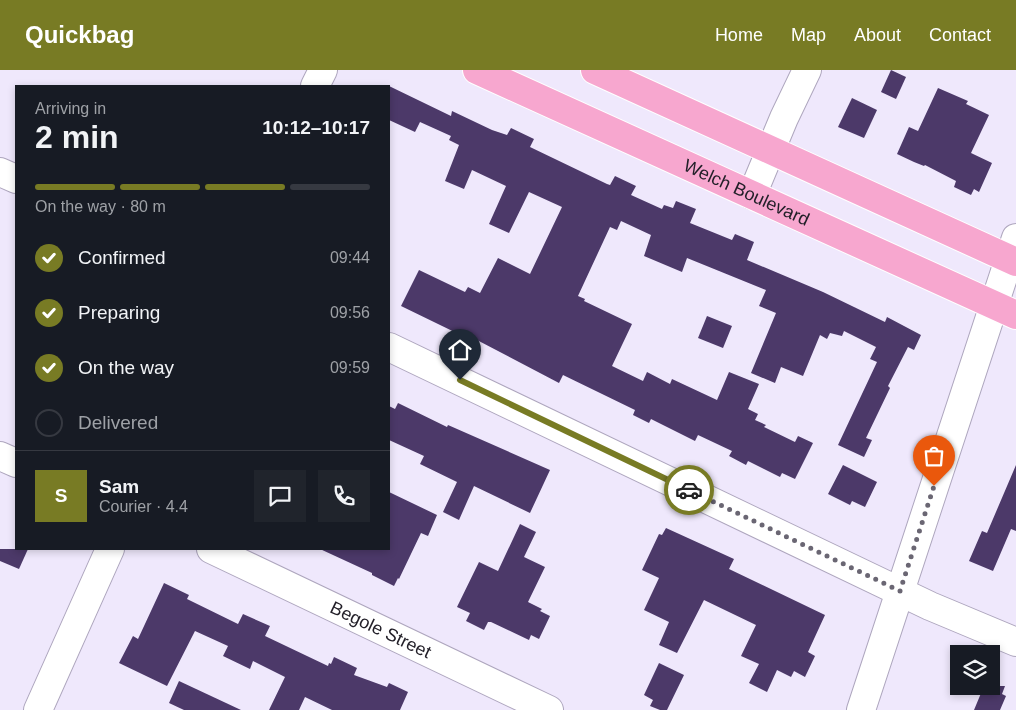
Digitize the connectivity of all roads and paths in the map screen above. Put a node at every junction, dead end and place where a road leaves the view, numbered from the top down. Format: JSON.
{"nodes":[{"id":1,"x":322,"y":70,"type":"edge"},
{"id":2,"x":477,"y":70,"type":"edge"},
{"id":3,"x":595,"y":70,"type":"edge"},
{"id":4,"x":807,"y":70,"type":"edge"},
{"id":5,"x":315,"y":85,"type":"edge"},
{"id":6,"x":772,"y":150,"type":"junction"},
{"id":7,"x":0,"y":172,"type":"edge"},
{"id":8,"x":15,"y":179,"type":"edge"},
{"id":9,"x":752,"y":195,"type":"junction"},
{"id":10,"x":1014,"y":253,"type":"edge"},
{"id":11,"x":1005,"y":310,"type":"edge"},
{"id":12,"x":390,"y":347,"type":"edge"},
{"id":13,"x":0,"y":456,"type":"edge"},
{"id":14,"x":15,"y":463,"type":"edge"},
{"id":15,"x":110,"y":550,"type":"edge"},
{"id":16,"x":213,"y":550,"type":"edge"},
{"id":17,"x":900,"y":591,"type":"junction"},
{"id":18,"x":1016,"y":642,"type":"edge"},
{"id":19,"x":38,"y":710,"type":"edge"},
{"id":20,"x":549,"y":710,"type":"edge"},
{"id":21,"x":861,"y":710,"type":"edge"}],
"edges":[{"from":1,"to":5,"type":"street"},
{"from":2,"to":9,"type":"main road","name":"Welch Boulevard"},
{"from":3,"to":6,"type":"main road"},
{"from":4,"to":6,"type":"street"},
{"from":6,"to":9,"type":"street"},
{"from":6,"to":10,"type":"main road"},
{"from":7,"to":8,"type":"street"},
{"from":9,"to":11,"type":"main road","name":"Welch Boulevard"},
{"from":10,"to":11,"type":"street"},
{"from":11,"to":17,"type":"street"},
{"from":12,"to":17,"type":"street"},
{"from":13,"to":14,"type":"street"},
{"from":15,"to":19,"type":"street"},
{"from":16,"to":20,"type":"street","name":"Begole Street"},
{"from":17,"to":18,"type":"street"},
{"from":17,"to":21,"type":"street"}]}
